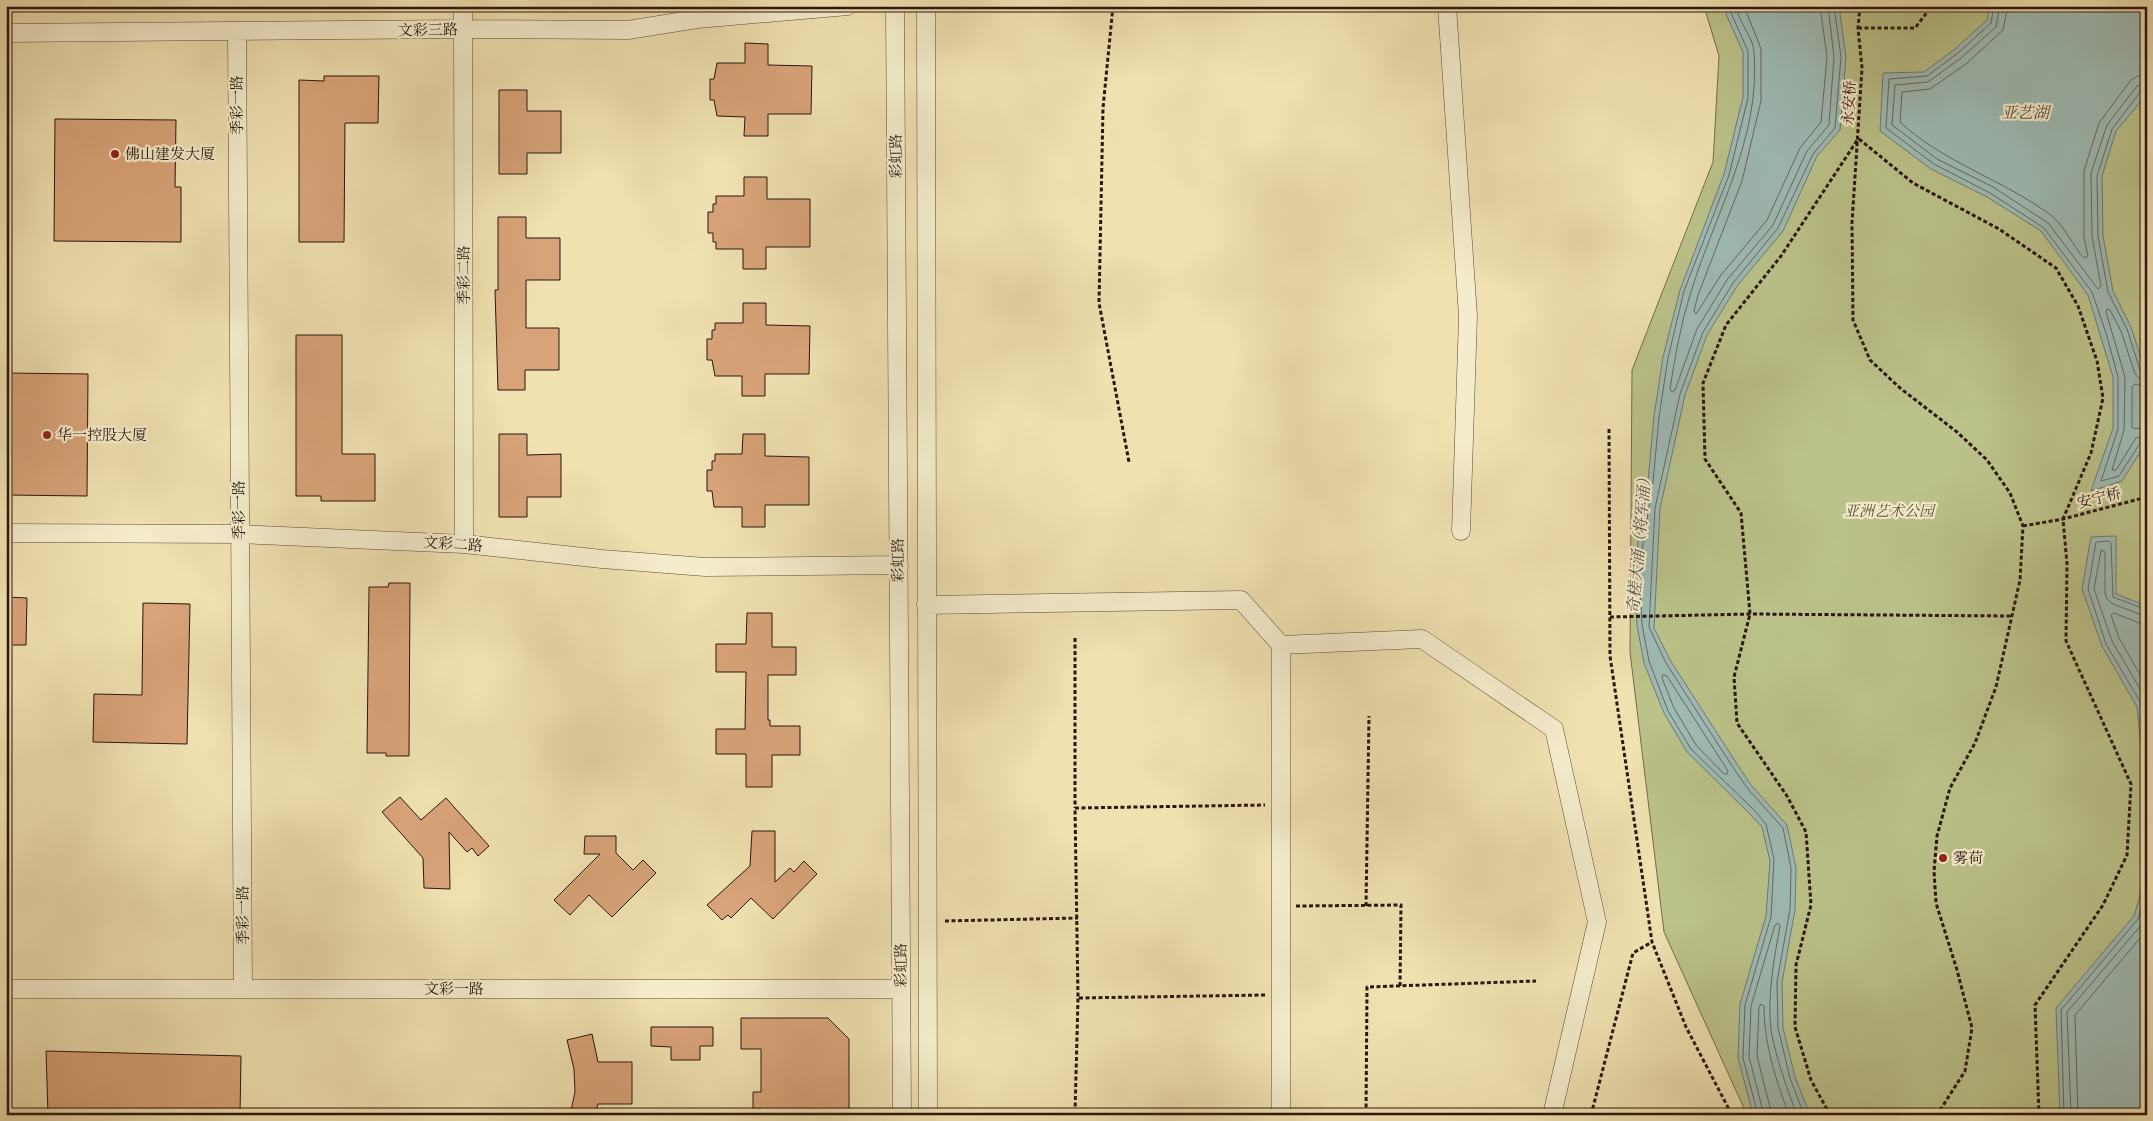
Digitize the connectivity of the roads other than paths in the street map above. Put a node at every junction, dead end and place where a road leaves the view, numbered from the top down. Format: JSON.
{"nodes":[{"id":1,"x":463,"y":6,"type":"edge"},
{"id":2,"x":848,"y":6,"type":"edge"},
{"id":3,"x":895,"y":6,"type":"edge"},
{"id":4,"x":926,"y":6,"type":"edge"},
{"id":5,"x":1447,"y":6,"type":"edge"},
{"id":6,"x":464,"y":29,"type":"junction"},
{"id":7,"x":237,"y":32,"type":"junction"},
{"id":8,"x":6,"y":33,"type":"edge"},
{"id":9,"x":1461,"y":531,"type":"dead end"},
{"id":10,"x":6,"y":533,"type":"edge"},
{"id":11,"x":240,"y":534,"type":"junction"},
{"id":12,"x":464,"y":544,"type":"junction"},
{"id":13,"x":898,"y":565,"type":"junction"},
{"id":14,"x":926,"y":604,"type":"junction"},
{"id":15,"x":1281,"y":645,"type":"junction"},
{"id":16,"x":243,"y":988,"type":"junction"},
{"id":17,"x":901,"y":988,"type":"junction"},
{"id":18,"x":6,"y":989,"type":"edge"},
{"id":19,"x":902,"y":1115,"type":"edge"},
{"id":20,"x":928,"y":1115,"type":"edge"},
{"id":21,"x":1281,"y":1115,"type":"edge"},
{"id":22,"x":1552,"y":1115,"type":"edge"}],
"edges":[{"from":1,"to":6,"type":"street","name":"季彩二路"},
{"from":2,"to":6,"type":"street","name":"文彩三路"},
{"from":3,"to":13,"type":"street","name":"彩虹路"},
{"from":4,"to":14,"type":"street","name":"彩虹路"},
{"from":5,"to":9,"type":"street"},
{"from":6,"to":7,"type":"street","name":"文彩三路"},
{"from":6,"to":12,"type":"street","name":"季彩二路"},
{"from":7,"to":8,"type":"street","name":"文彩三路"},
{"from":7,"to":11,"type":"street","name":"季彩一路"},
{"from":10,"to":11,"type":"street","name":"文彩二路"},
{"from":11,"to":12,"type":"street","name":"文彩二路"},
{"from":11,"to":16,"type":"street","name":"季彩一路"},
{"from":12,"to":13,"type":"street","name":"文彩二路"},
{"from":13,"to":17,"type":"street","name":"彩虹路"},
{"from":14,"to":15,"type":"street"},
{"from":14,"to":20,"type":"street","name":"彩虹路"},
{"from":15,"to":21,"type":"street"},
{"from":15,"to":22,"type":"street"},
{"from":16,"to":17,"type":"street","name":"文彩一路"},
{"from":16,"to":18,"type":"street","name":"文彩一路"},
{"from":17,"to":19,"type":"street","name":"彩虹路"}]}
